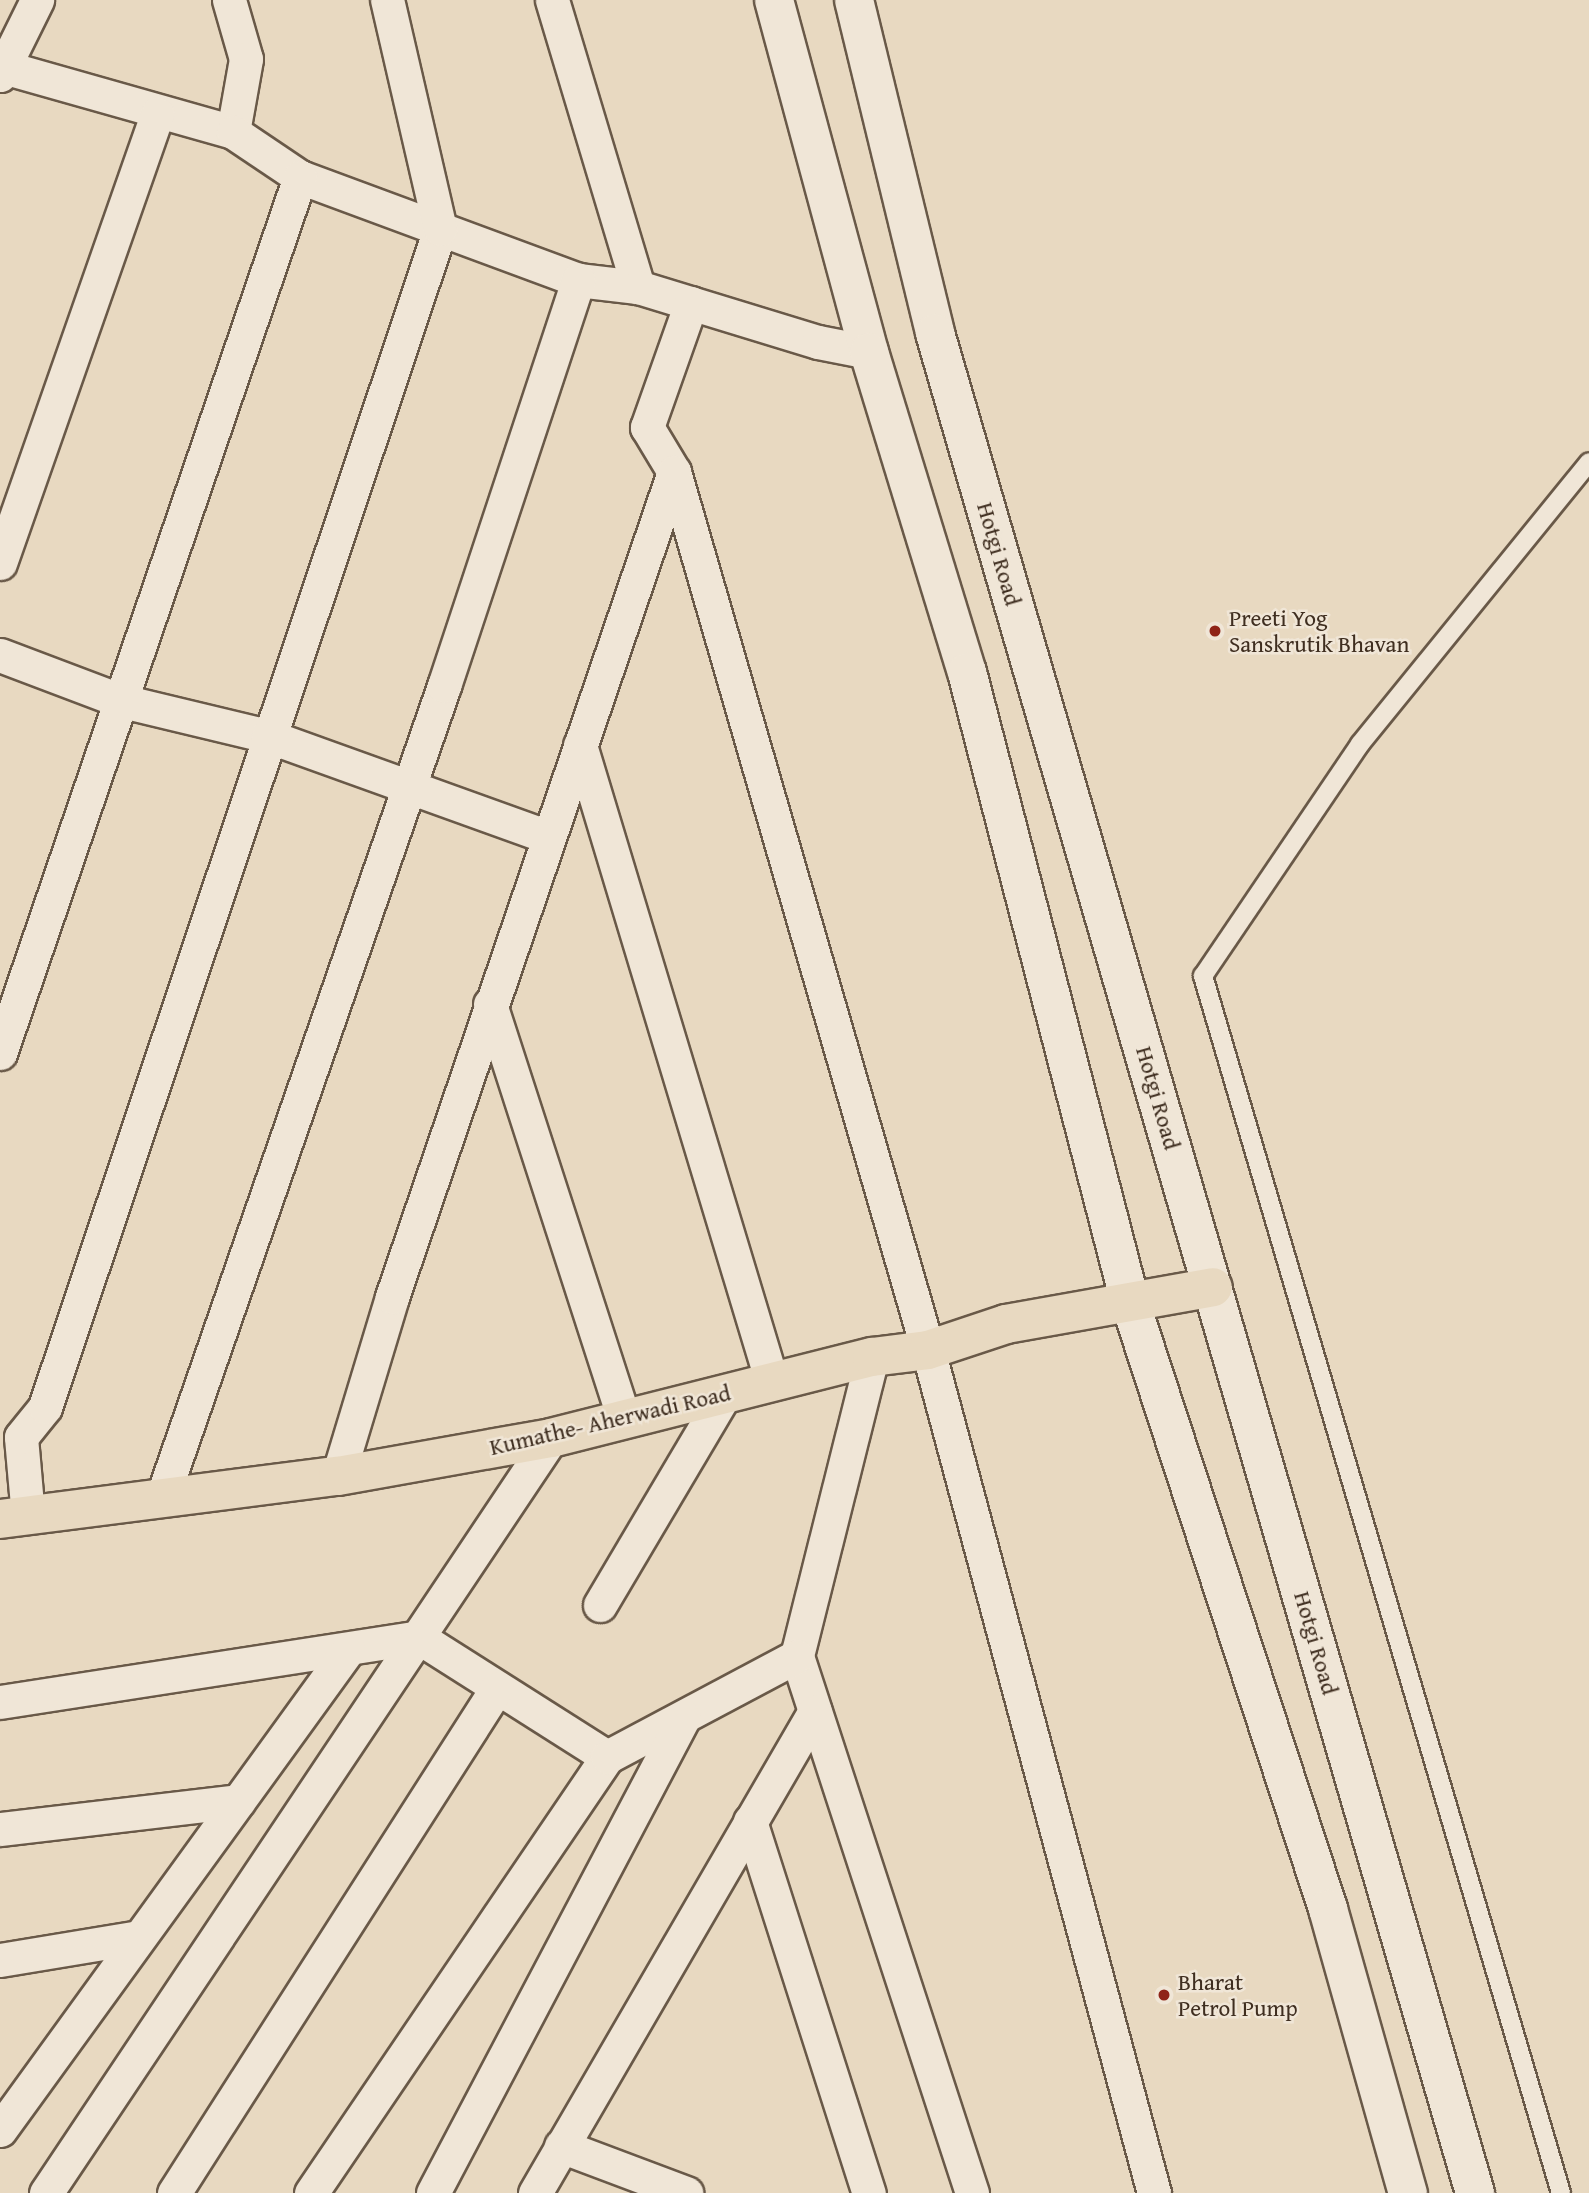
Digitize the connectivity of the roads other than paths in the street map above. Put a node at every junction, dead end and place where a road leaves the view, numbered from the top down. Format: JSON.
{"nodes":[{"id":1,"x":37,"y":0,"type":"edge"},
{"id":2,"x":229,"y":0,"type":"edge"},
{"id":3,"x":387,"y":0,"type":"edge"},
{"id":4,"x":552,"y":0,"type":"edge"},
{"id":5,"x":774,"y":0,"type":"edge"},
{"id":6,"x":854,"y":0,"type":"edge"},
{"id":7,"x":1,"y":70,"type":"edge"},
{"id":8,"x":157,"y":114,"type":"junction"},
{"id":9,"x":233,"y":132,"type":"junction"},
{"id":10,"x":300,"y":177,"type":"junction"},
{"id":11,"x":440,"y":229,"type":"junction"},
{"id":12,"x":578,"y":281,"type":"junction"},
{"id":13,"x":638,"y":287,"type":"junction"},
{"id":14,"x":691,"y":303,"type":"junction"},
{"id":15,"x":869,"y":352,"type":"junction"},
{"id":16,"x":1589,"y":462,"type":"edge"},
{"id":17,"x":674,"y":472,"type":"junction"},
{"id":18,"x":0,"y":564,"type":"edge"},
{"id":19,"x":0,"y":655,"type":"edge"},
{"id":20,"x":122,"y":701,"type":"junction"},
{"id":21,"x":268,"y":736,"type":"junction"},
{"id":22,"x":580,"y":745,"type":"junction"},
{"id":23,"x":409,"y":787,"type":"junction"},
{"id":24,"x":548,"y":837,"type":"junction"},
{"id":25,"x":491,"y":1004,"type":"junction"},
{"id":26,"x":0,"y":1053,"type":"edge"},
{"id":27,"x":1213,"y":1287,"type":"junction"},
{"id":28,"x":1130,"y":1302,"type":"junction"},
{"id":29,"x":928,"y":1350,"type":"junction"},
{"id":30,"x":873,"y":1357,"type":"junction"},
{"id":31,"x":772,"y":1382,"type":"junction"},
{"id":32,"x":724,"y":1395,"type":"junction"},
{"id":33,"x":624,"y":1420,"type":"junction"},
{"id":34,"x":551,"y":1438,"type":"junction"},
{"id":35,"x":338,"y":1476,"type":"junction"},
{"id":36,"x":162,"y":1498,"type":"junction"},
{"id":37,"x":14,"y":1517,"type":"edge"},
{"id":38,"x":600,"y":1605,"type":"dead end"},
{"id":39,"x":418,"y":1637,"type":"junction"},
{"id":40,"x":348,"y":1650,"type":"junction"},
{"id":41,"x":797,"y":1656,"type":"junction"},
{"id":42,"x":497,"y":1688,"type":"junction"},
{"id":43,"x":0,"y":1702,"type":"edge"},
{"id":44,"x":815,"y":1711,"type":"junction"},
{"id":45,"x":684,"y":1717,"type":"junction"},
{"id":46,"x":607,"y":1757,"type":"junction"},
{"id":47,"x":238,"y":1801,"type":"junction"},
{"id":48,"x":750,"y":1821,"type":"junction"},
{"id":49,"x":0,"y":1829,"type":"edge"},
{"id":50,"x":139,"y":1937,"type":"junction"},
{"id":51,"x":0,"y":1960,"type":"edge"},
{"id":52,"x":0,"y":2130,"type":"edge"},
{"id":53,"x":561,"y":2146,"type":"junction"},
{"id":54,"x":46,"y":2193,"type":"edge"},
{"id":55,"x":174,"y":2193,"type":"edge"},
{"id":56,"x":311,"y":2193,"type":"edge"},
{"id":57,"x":433,"y":2193,"type":"edge"},
{"id":58,"x":535,"y":2193,"type":"edge"},
{"id":59,"x":686,"y":2193,"type":"edge"},
{"id":60,"x":869,"y":2193,"type":"edge"},
{"id":61,"x":972,"y":2193,"type":"edge"},
{"id":62,"x":1154,"y":2193,"type":"edge"},
{"id":63,"x":1408,"y":2193,"type":"edge"},
{"id":64,"x":1475,"y":2193,"type":"edge"},
{"id":65,"x":1561,"y":2193,"type":"edge"}],
"edges":[{"from":1,"to":7,"type":"street"},
{"from":2,"to":9,"type":"street"},
{"from":3,"to":11,"type":"street"},
{"from":4,"to":13,"type":"street"},
{"from":5,"to":15,"type":"main road"},
{"from":6,"to":27,"type":"main road","name":"Hotgi Road"},
{"from":7,"to":8,"type":"street"},
{"from":8,"to":9,"type":"street"},
{"from":8,"to":18,"type":"street"},
{"from":9,"to":10,"type":"street"},
{"from":10,"to":11,"type":"street"},
{"from":10,"to":20,"type":"street"},
{"from":11,"to":12,"type":"street"},
{"from":11,"to":21,"type":"street"},
{"from":12,"to":13,"type":"street"},
{"from":12,"to":23,"type":"street"},
{"from":13,"to":14,"type":"street"},
{"from":14,"to":15,"type":"street"},
{"from":14,"to":17,"type":"street"},
{"from":15,"to":28,"type":"main road"},
{"from":16,"to":65,"type":"lane"},
{"from":17,"to":22,"type":"street"},
{"from":17,"to":29,"type":"street"},
{"from":19,"to":20,"type":"street"},
{"from":20,"to":21,"type":"street"},
{"from":20,"to":26,"type":"street"},
{"from":21,"to":23,"type":"street"},
{"from":21,"to":37,"type":"street"},
{"from":22,"to":24,"type":"street"},
{"from":22,"to":31,"type":"street"},
{"from":23,"to":24,"type":"street"},
{"from":23,"to":36,"type":"street"},
{"from":24,"to":25,"type":"street"},
{"from":25,"to":33,"type":"street"},
{"from":25,"to":35,"type":"street"},
{"from":27,"to":28,"type":"main road","name":"Kumathe- Aherwadi Road"},
{"from":27,"to":64,"type":"main road","name":"Hotgi Road"},
{"from":28,"to":29,"type":"main road","name":"Kumathe- Aherwadi Road"},
{"from":28,"to":63,"type":"main road"},
{"from":29,"to":30,"type":"main road","name":"Kumathe- Aherwadi Road"},
{"from":29,"to":62,"type":"street"},
{"from":30,"to":31,"type":"main road","name":"Kumathe- Aherwadi Road"},
{"from":30,"to":41,"type":"street"},
{"from":31,"to":32,"type":"main road","name":"Kumathe- Aherwadi Road"},
{"from":32,"to":33,"type":"main road","name":"Kumathe- Aherwadi Road"},
{"from":32,"to":38,"type":"street"},
{"from":33,"to":34,"type":"main road","name":"Kumathe- Aherwadi Road"},
{"from":34,"to":35,"type":"main road","name":"Kumathe- Aherwadi Road"},
{"from":34,"to":39,"type":"street"},
{"from":35,"to":36,"type":"main road","name":"Kumathe- Aherwadi Road"},
{"from":36,"to":37,"type":"main road","name":"Kumathe- Aherwadi Road"},
{"from":39,"to":40,"type":"street"},
{"from":39,"to":42,"type":"street"},
{"from":39,"to":54,"type":"street"},
{"from":40,"to":43,"type":"street"},
{"from":40,"to":47,"type":"street"},
{"from":41,"to":44,"type":"street"},
{"from":41,"to":45,"type":"street"},
{"from":42,"to":46,"type":"street"},
{"from":42,"to":55,"type":"street"},
{"from":44,"to":48,"type":"street"},
{"from":44,"to":61,"type":"street"},
{"from":45,"to":46,"type":"street"},
{"from":45,"to":57,"type":"street"},
{"from":46,"to":56,"type":"street"},
{"from":47,"to":49,"type":"street"},
{"from":47,"to":50,"type":"street"},
{"from":48,"to":53,"type":"street"},
{"from":48,"to":60,"type":"street"},
{"from":50,"to":51,"type":"street"},
{"from":50,"to":52,"type":"street"},
{"from":53,"to":58,"type":"street"},
{"from":53,"to":59,"type":"street"}]}
